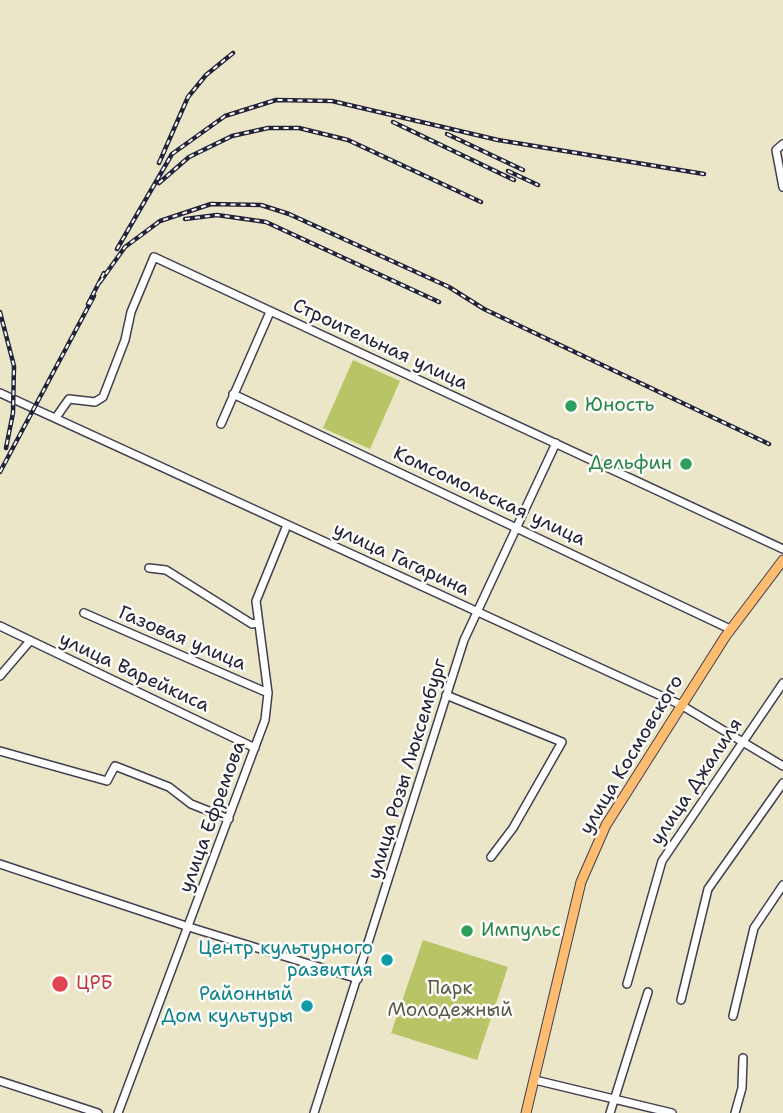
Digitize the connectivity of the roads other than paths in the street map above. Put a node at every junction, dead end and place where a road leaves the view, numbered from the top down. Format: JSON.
{"nodes":[{"id":1,"x":783,"y":144,"type":"edge"},
{"id":2,"x":783,"y":187,"type":"edge"},
{"id":3,"x":270,"y":312,"type":"junction"},
{"id":4,"x":0,"y":393,"type":"edge"},
{"id":5,"x":233,"y":394,"type":"junction"},
{"id":6,"x":57,"y":416,"type":"junction"},
{"id":7,"x":221,"y":424,"type":"dead end"},
{"id":8,"x":555,"y":443,"type":"junction"},
{"id":9,"x":287,"y":525,"type":"junction"},
{"id":10,"x":515,"y":526,"type":"junction"},
{"id":11,"x":783,"y":549,"type":"edge"},
{"id":12,"x":783,"y":560,"type":"edge"},
{"id":13,"x":149,"y":568,"type":"dead end"},
{"id":14,"x":475,"y":611,"type":"junction"},
{"id":15,"x":84,"y":613,"type":"dead end"},
{"id":16,"x":258,"y":623,"type":"junction"},
{"id":17,"x":0,"y":626,"type":"edge"},
{"id":18,"x":730,"y":629,"type":"junction"},
{"id":19,"x":30,"y":641,"type":"junction"},
{"id":20,"x":0,"y":676,"type":"edge"},
{"id":21,"x":783,"y":683,"type":"edge"},
{"id":22,"x":268,"y":693,"type":"junction"},
{"id":23,"x":446,"y":695,"type":"junction"},
{"id":24,"x":681,"y":705,"type":"junction"},
{"id":25,"x":744,"y":741,"type":"junction"},
{"id":26,"x":255,"y":748,"type":"junction"},
{"id":27,"x":0,"y":751,"type":"edge"},
{"id":28,"x":783,"y":766,"type":"edge"},
{"id":29,"x":783,"y":783,"type":"edge"},
{"id":30,"x":229,"y":819,"type":"junction"},
{"id":31,"x":491,"y":857,"type":"dead end"},
{"id":32,"x":0,"y":864,"type":"edge"},
{"id":33,"x":783,"y":885,"type":"edge"},
{"id":34,"x":189,"y":927,"type":"junction"},
{"id":35,"x":358,"y":979,"type":"junction"},
{"id":36,"x":627,"y":984,"type":"dead end"},
{"id":37,"x":649,"y":992,"type":"dead end"},
{"id":38,"x":681,"y":1000,"type":"dead end"},
{"id":39,"x":733,"y":1016,"type":"dead end"},
{"id":40,"x":744,"y":1058,"type":"dead end"},
{"id":41,"x":535,"y":1080,"type":"junction"},
{"id":42,"x":0,"y":1081,"type":"edge"},
{"id":43,"x":613,"y":1099,"type":"junction"},
{"id":44,"x":98,"y":1113,"type":"edge"},
{"id":45,"x":118,"y":1113,"type":"edge"},
{"id":46,"x":314,"y":1113,"type":"edge"},
{"id":47,"x":526,"y":1113,"type":"edge"},
{"id":48,"x":610,"y":1113,"type":"edge"},
{"id":49,"x":672,"y":1113,"type":"edge"},
{"id":50,"x":735,"y":1113,"type":"edge"}],
"edges":[{"from":1,"to":2,"type":"street"},
{"from":3,"to":5,"type":"street"},
{"from":3,"to":6,"type":"street","name":"Строительная улица"},
{"from":3,"to":8,"type":"street","name":"Строительная улица"},
{"from":4,"to":6,"type":"street","name":"улица Гагарина"},
{"from":5,"to":7,"type":"street"},
{"from":5,"to":10,"type":"street","name":"Комсомольская улица"},
{"from":6,"to":9,"type":"street","name":"улица Гагарина"},
{"from":8,"to":10,"type":"street","name":"улица Розы Люксембург"},
{"from":8,"to":11,"type":"street","name":"Строительная улица"},
{"from":9,"to":14,"type":"street","name":"улица Гагарина"},
{"from":9,"to":16,"type":"street","name":"улица Ефремова"},
{"from":10,"to":14,"type":"street","name":"улица Розы Люксембург"},
{"from":10,"to":18,"type":"street","name":"Комсомольская улица"},
{"from":12,"to":18,"type":"main road","name":"улица Космовского"},
{"from":13,"to":16,"type":"street"},
{"from":14,"to":23,"type":"street","name":"улица Розы Люксембург"},
{"from":14,"to":24,"type":"street","name":"улица Гагарина"},
{"from":15,"to":22,"type":"street","name":"Газовая улица"},
{"from":16,"to":22,"type":"street","name":"улица Ефремова"},
{"from":17,"to":19,"type":"street","name":"улица Варейкиса"},
{"from":18,"to":24,"type":"main road","name":"улица Космовского"},
{"from":19,"to":20,"type":"street"},
{"from":19,"to":26,"type":"street","name":"улица Варейкиса"},
{"from":21,"to":25,"type":"street","name":"улица Джалиля"},
{"from":22,"to":26,"type":"street","name":"улица Ефремова"},
{"from":23,"to":31,"type":"street"},
{"from":23,"to":35,"type":"street","name":"улица Розы Люксембург"},
{"from":24,"to":25,"type":"street","name":"улица Гагарина"},
{"from":24,"to":41,"type":"main road","name":"улица Космовского"},
{"from":25,"to":28,"type":"street","name":"улица Гагарина"},
{"from":25,"to":36,"type":"street","name":"улица Джалиля"},
{"from":26,"to":30,"type":"street","name":"улица Ефремова"},
{"from":27,"to":30,"type":"street"},
{"from":29,"to":38,"type":"street"},
{"from":30,"to":34,"type":"street","name":"улица Ефремова"},
{"from":32,"to":34,"type":"street"},
{"from":33,"to":39,"type":"street"},
{"from":34,"to":35,"type":"street"},
{"from":34,"to":45,"type":"street","name":"улица Ефремова"},
{"from":35,"to":46,"type":"street","name":"улица Розы Люксембург"},
{"from":37,"to":43,"type":"street"},
{"from":40,"to":50,"type":"street"},
{"from":41,"to":43,"type":"street"},
{"from":41,"to":47,"type":"main road","name":"улица Космовского"},
{"from":42,"to":44,"type":"street"},
{"from":43,"to":48,"type":"street"},
{"from":43,"to":49,"type":"street"}]}
